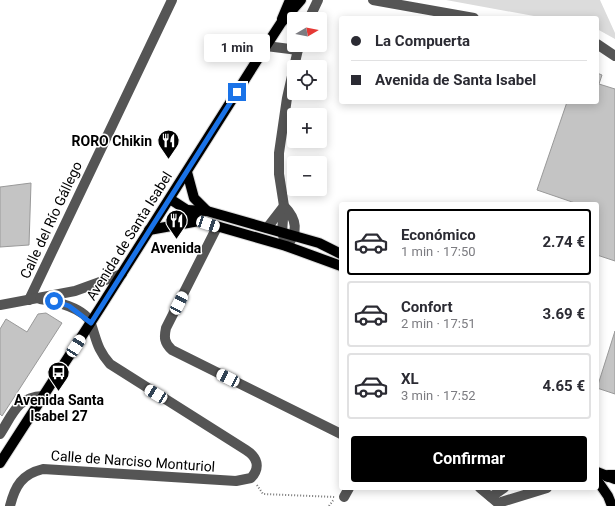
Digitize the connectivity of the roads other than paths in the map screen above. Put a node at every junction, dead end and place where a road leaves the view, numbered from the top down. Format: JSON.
{"nodes":[{"id":1,"x":172,"y":0,"type":"edge"},
{"id":2,"x":290,"y":0,"type":"edge"},
{"id":3,"x":300,"y":0,"type":"edge"},
{"id":4,"x":318,"y":0,"type":"edge"},
{"id":5,"x":373,"y":0,"type":"edge"},
{"id":6,"x":393,"y":2,"type":"edge"},
{"id":7,"x":312,"y":12,"type":"edge"},
{"id":8,"x":464,"y":16,"type":"edge"},
{"id":9,"x":281,"y":23,"type":"junction"},
{"id":10,"x":599,"y":45,"type":"edge"},
{"id":11,"x":266,"y":46,"type":"junction"},
{"id":12,"x":287,"y":47,"type":"edge"},
{"id":13,"x":298,"y":52,"type":"edge"},
{"id":14,"x":615,"y":56,"type":"edge"},
{"id":15,"x":186,"y":172,"type":"junction"},
{"id":16,"x":170,"y":199,"type":"junction"},
{"id":17,"x":284,"y":206,"type":"junction"},
{"id":18,"x":187,"y":210,"type":"junction"},
{"id":19,"x":207,"y":211,"type":"junction"},
{"id":20,"x":199,"y":221,"type":"junction"},
{"id":21,"x":217,"y":227,"type":"junction"},
{"id":22,"x":267,"y":228,"type":"junction"},
{"id":23,"x":149,"y":230,"type":"junction"},
{"id":24,"x":282,"y":232,"type":"junction"},
{"id":25,"x":294,"y":236,"type":"junction"},
{"id":26,"x":286,"y":246,"type":"junction"},
{"id":27,"x":339,"y":253,"type":"edge"},
{"id":28,"x":339,"y":265,"type":"edge"},
{"id":29,"x":122,"y":274,"type":"junction"},
{"id":30,"x":40,"y":299,"type":"junction"},
{"id":31,"x":29,"y":300,"type":"junction"},
{"id":32,"x":0,"y":305,"type":"edge"},
{"id":33,"x":91,"y":323,"type":"junction"},
{"id":34,"x":43,"y":396,"type":"junction"},
{"id":35,"x":339,"y":433,"type":"edge"},
{"id":36,"x":0,"y":434,"type":"edge"},
{"id":37,"x":0,"y":463,"type":"edge"},
{"id":38,"x":606,"y":476,"type":"edge"},
{"id":39,"x":482,"y":490,"type":"edge"},
{"id":40,"x":501,"y":490,"type":"edge"},
{"id":41,"x":540,"y":490,"type":"edge"},
{"id":42,"x":491,"y":497,"type":"junction"},
{"id":43,"x":10,"y":506,"type":"edge"},
{"id":44,"x":612,"y":506,"type":"edge"}],
"edges":[{"from":1,"to":31,"type":"street","name":"Calle del Río Gállego"},
{"from":2,"to":9,"type":"main road","name":"Avenida de Santa Isabel"},
{"from":3,"to":9,"type":"main road","name":"Avenida de Santa Isabel"},
{"from":4,"to":7,"type":"street"},
{"from":5,"to":6,"type":"street"},
{"from":6,"to":8,"type":"street"},
{"from":9,"to":11,"type":"main road","name":"Avenida de Santa Isabel"},
{"from":10,"to":14,"type":"street"},
{"from":11,"to":12,"type":"street"},
{"from":11,"to":15,"type":"main road","name":"Avenida de Santa Isabel"},
{"from":13,"to":17,"type":"street"},
{"from":15,"to":16,"type":"main road","name":"Avenida de Santa Isabel"},
{"from":15,"to":19,"type":"main road"},
{"from":16,"to":18,"type":"main road"},
{"from":16,"to":23,"type":"main road","name":"Avenida de Santa Isabel"},
{"from":17,"to":22,"type":"street"},
{"from":17,"to":24,"type":"street"},
{"from":17,"to":25,"type":"street"},
{"from":18,"to":19,"type":"main road"},
{"from":18,"to":20,"type":"main road"},
{"from":19,"to":22,"type":"main road"},
{"from":20,"to":21,"type":"main road"},
{"from":20,"to":23,"type":"main road"},
{"from":21,"to":26,"type":"main road"},
{"from":21,"to":35,"type":"street"},
{"from":22,"to":24,"type":"main road"},
{"from":23,"to":29,"type":"main road","name":"Avenida de Santa Isabel"},
{"from":24,"to":25,"type":"main road"},
{"from":24,"to":26,"type":"street"},
{"from":25,"to":26,"type":"street"},
{"from":25,"to":27,"type":"main road"},
{"from":26,"to":28,"type":"main road"},
{"from":29,"to":30,"type":"street"},
{"from":29,"to":33,"type":"main road","name":"Avenida de Santa Isabel"},
{"from":30,"to":31,"type":"street"},
{"from":30,"to":33,"type":"street"},
{"from":31,"to":32,"type":"street"},
{"from":33,"to":34,"type":"main road","name":"Avenida de Santa Isabel"},
{"from":33,"to":43,"type":"street","name":"Calle de Narciso Monturiol"},
{"from":34,"to":36,"type":"street"},
{"from":34,"to":37,"type":"main road","name":"Avenida de Santa Isabel"},
{"from":38,"to":44,"type":"main road"},
{"from":39,"to":42,"type":"street"},
{"from":40,"to":42,"type":"street"},
{"from":41,"to":42,"type":"street"}]}
